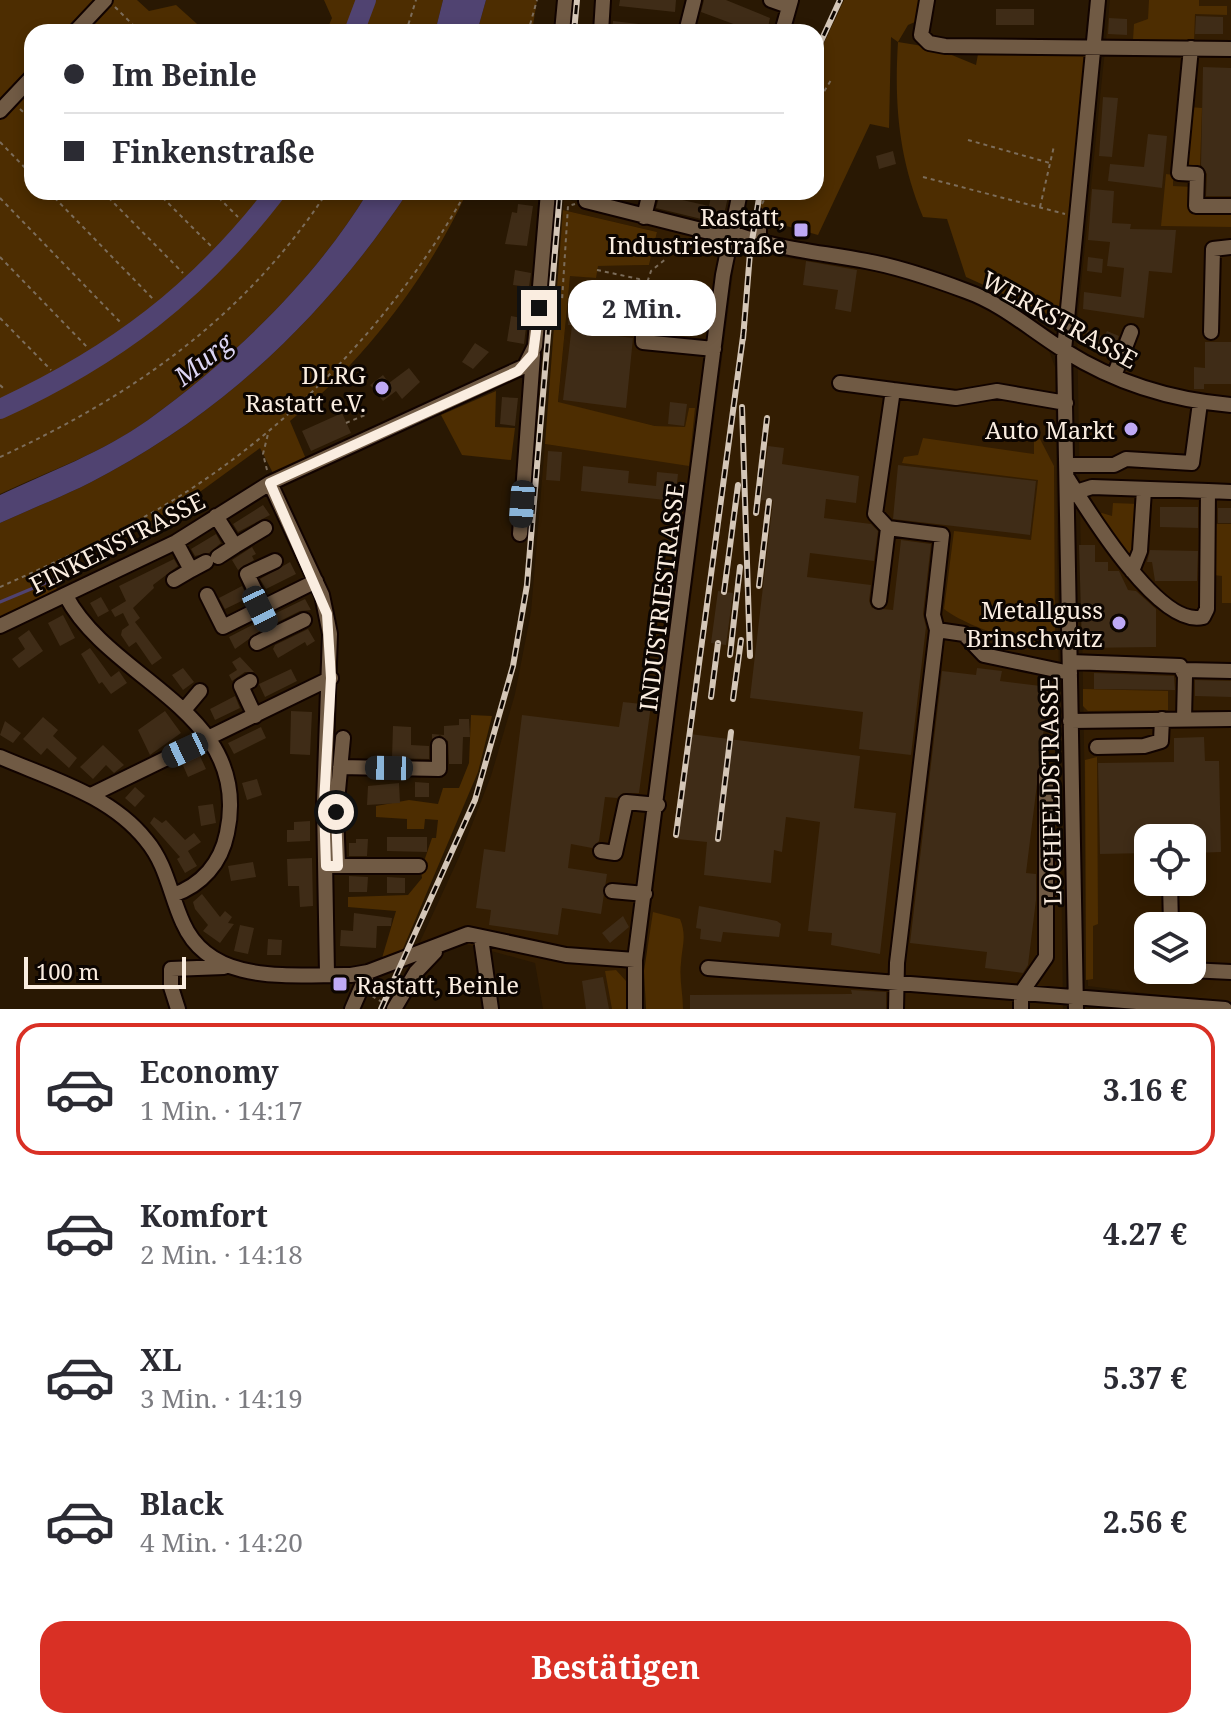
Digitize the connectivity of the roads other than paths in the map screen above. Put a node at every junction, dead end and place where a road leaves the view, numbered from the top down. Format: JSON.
{"nodes":[{"id":1,"x":107,"y":0,"type":"edge"},
{"id":2,"x":565,"y":0,"type":"edge"},
{"id":3,"x":603,"y":0,"type":"edge"},
{"id":4,"x":694,"y":0,"type":"edge"},
{"id":5,"x":771,"y":0,"type":"edge"},
{"id":6,"x":927,"y":0,"type":"edge"},
{"id":7,"x":1098,"y":0,"type":"edge"},
{"id":8,"x":790,"y":3,"type":"edge"},
{"id":9,"x":83,"y":24,"type":"edge"},
{"id":10,"x":563,"y":24,"type":"edge"},
{"id":11,"x":602,"y":24,"type":"edge"},
{"id":12,"x":688,"y":24,"type":"edge"},
{"id":13,"x":784,"y":24,"type":"edge"},
{"id":14,"x":1095,"y":46,"type":"junction"},
{"id":15,"x":1191,"y":48,"type":"junction"},
{"id":16,"x":1231,"y":49,"type":"edge"},
{"id":17,"x":24,"y":85,"type":"edge"},
{"id":18,"x":0,"y":111,"type":"edge"},
{"id":19,"x":547,"y":200,"type":"edge"},
{"id":20,"x":598,"y":200,"type":"edge"},
{"id":21,"x":648,"y":200,"type":"edge"},
{"id":22,"x":738,"y":200,"type":"edge"},
{"id":23,"x":1231,"y":206,"type":"edge"},
{"id":24,"x":644,"y":217,"type":"junction"},
{"id":25,"x":759,"y":217,"type":"road end"},
{"id":26,"x":729,"y":235,"type":"junction"},
{"id":27,"x":759,"y":243,"type":"junction"},
{"id":28,"x":1231,"y":247,"type":"edge"},
{"id":29,"x":594,"y":321,"type":"dead end"},
{"id":30,"x":1131,"y":332,"type":"dead end"},
{"id":31,"x":1211,"y":332,"type":"dead end"},
{"id":32,"x":714,"y":349,"type":"junction"},
{"id":33,"x":1064,"y":350,"type":"junction"},
{"id":34,"x":533,"y":354,"type":"junction"},
{"id":35,"x":1114,"y":376,"type":"junction"},
{"id":36,"x":840,"y":383,"type":"dead end"},
{"id":37,"x":893,"y":390,"type":"junction"},
{"id":38,"x":1066,"y":403,"type":"junction"},
{"id":39,"x":1200,"y":403,"type":"junction"},
{"id":40,"x":1231,"y":405,"type":"edge"},
{"id":41,"x":1068,"y":472,"type":"junction"},
{"id":42,"x":270,"y":483,"type":"junction"},
{"id":43,"x":1144,"y":490,"type":"junction"},
{"id":44,"x":1208,"y":491,"type":"junction"},
{"id":45,"x":1076,"y":492,"type":"junction"},
{"id":46,"x":1231,"y":492,"type":"edge"},
{"id":47,"x":216,"y":516,"type":"junction"},
{"id":48,"x":265,"y":528,"type":"dead end"},
{"id":49,"x":888,"y":528,"type":"junction"},
{"id":50,"x":520,"y":534,"type":"dead end"},
{"id":51,"x":176,"y":542,"type":"junction"},
{"id":52,"x":235,"y":546,"type":"junction"},
{"id":53,"x":275,"y":561,"type":"dead end"},
{"id":54,"x":191,"y":570,"type":"junction"},
{"id":55,"x":1132,"y":571,"type":"junction"},
{"id":56,"x":174,"y":580,"type":"dead end"},
{"id":57,"x":316,"y":581,"type":"junction"},
{"id":58,"x":207,"y":595,"type":"dead end"},
{"id":59,"x":66,"y":596,"type":"junction"},
{"id":60,"x":879,"y":601,"type":"dead end"},
{"id":61,"x":262,"y":608,"type":"junction"},
{"id":62,"x":304,"y":620,"type":"dead end"},
{"id":63,"x":0,"y":626,"type":"edge"},
{"id":64,"x":937,"y":630,"type":"junction"},
{"id":65,"x":273,"y":635,"type":"junction"},
{"id":66,"x":257,"y":643,"type":"dead end"},
{"id":67,"x":1070,"y":668,"type":"junction"},
{"id":68,"x":1184,"y":670,"type":"junction"},
{"id":69,"x":1231,"y":671,"type":"edge"},
{"id":70,"x":331,"y":678,"type":"junction"},
{"id":71,"x":239,"y":686,"type":"dead end"},
{"id":72,"x":200,"y":691,"type":"dead end"},
{"id":73,"x":184,"y":710,"type":"junction"},
{"id":74,"x":255,"y":716,"type":"junction"},
{"id":75,"x":1162,"y":719,"type":"junction"},
{"id":76,"x":1184,"y":719,"type":"junction"},
{"id":77,"x":1231,"y":719,"type":"edge"},
{"id":78,"x":1070,"y":721,"type":"junction"},
{"id":79,"x":343,"y":738,"type":"dead end"},
{"id":80,"x":209,"y":739,"type":"junction"},
{"id":81,"x":439,"y":745,"type":"dead end"},
{"id":82,"x":1097,"y":747,"type":"dead end"},
{"id":83,"x":0,"y":757,"type":"edge"},
{"id":84,"x":340,"y":767,"type":"junction"},
{"id":85,"x":1046,"y":773,"type":"dead end"},
{"id":86,"x":91,"y":795,"type":"junction"},
{"id":87,"x":658,"y":805,"type":"junction"},
{"id":88,"x":601,"y":851,"type":"dead end"},
{"id":89,"x":332,"y":866,"type":"junction"},
{"id":90,"x":419,"y":866,"type":"dead end"},
{"id":91,"x":612,"y":891,"type":"dead end"},
{"id":92,"x":645,"y":894,"type":"junction"},
{"id":93,"x":173,"y":895,"type":"junction"},
{"id":94,"x":481,"y":938,"type":"junction"},
{"id":95,"x":448,"y":942,"type":"junction"},
{"id":96,"x":196,"y":944,"type":"junction"},
{"id":97,"x":635,"y":960,"type":"junction"},
{"id":98,"x":225,"y":967,"type":"junction"},
{"id":99,"x":194,"y":968,"type":"junction"},
{"id":100,"x":708,"y":968,"type":"dead end"},
{"id":101,"x":1206,"y":971,"type":"edge"},
{"id":102,"x":368,"y":972,"type":"junction"},
{"id":103,"x":1231,"y":972,"type":"edge"},
{"id":104,"x":327,"y":974,"type":"junction"},
{"id":105,"x":896,"y":983,"type":"junction"},
{"id":106,"x":1021,"y":993,"type":"junction"},
{"id":107,"x":1076,"y":1003,"type":"edge"},
{"id":108,"x":1197,"y":1008,"type":"edge"},
{"id":109,"x":178,"y":1009,"type":"edge"},
{"id":110,"x":352,"y":1009,"type":"edge"},
{"id":111,"x":394,"y":1009,"type":"edge"},
{"id":112,"x":491,"y":1009,"type":"edge"},
{"id":113,"x":635,"y":1009,"type":"edge"},
{"id":114,"x":896,"y":1009,"type":"edge"},
{"id":115,"x":1021,"y":1009,"type":"edge"},
{"id":116,"x":1225,"y":1009,"type":"edge"}],
"edges":[{"from":1,"to":9,"type":"street"},
{"from":2,"to":10,"type":"street"},
{"from":3,"to":11,"type":"street"},
{"from":4,"to":12,"type":"street"},
{"from":5,"to":8,"type":"street"},
{"from":6,"to":14,"type":"street"},
{"from":7,"to":14,"type":"street","name":"LOCHFELDSTRASSE"},
{"from":8,"to":13,"type":"street"},
{"from":14,"to":15,"type":"street"},
{"from":14,"to":33,"type":"street","name":"LOCHFELDSTRASSE"},
{"from":15,"to":16,"type":"street"},
{"from":15,"to":23,"type":"street"},
{"from":17,"to":18,"type":"street"},
{"from":19,"to":34,"type":"street"},
{"from":20,"to":24,"type":"street","name":"WERKSTRASSE"},
{"from":21,"to":24,"type":"street"},
{"from":22,"to":26,"type":"street","name":"INDUSTRIESTRASSE"},
{"from":24,"to":26,"type":"street","name":"WERKSTRASSE"},
{"from":25,"to":27,"type":"street"},
{"from":26,"to":27,"type":"street","name":"WERKSTRASSE"},
{"from":26,"to":32,"type":"street","name":"INDUSTRIESTRASSE"},
{"from":27,"to":33,"type":"street","name":"WERKSTRASSE"},
{"from":28,"to":31,"type":"street"},
{"from":29,"to":32,"type":"street"},
{"from":30,"to":35,"type":"street"},
{"from":32,"to":87,"type":"street","name":"INDUSTRIESTRASSE"},
{"from":33,"to":35,"type":"street","name":"WERKSTRASSE"},
{"from":33,"to":38,"type":"street","name":"LOCHFELDSTRASSE"},
{"from":34,"to":42,"type":"street","name":"FINKENSTRASSE"},
{"from":34,"to":50,"type":"street"},
{"from":35,"to":39,"type":"street","name":"WERKSTRASSE"},
{"from":36,"to":37,"type":"street"},
{"from":37,"to":38,"type":"street"},
{"from":37,"to":49,"type":"street"},
{"from":38,"to":41,"type":"street","name":"LOCHFELDSTRASSE"},
{"from":39,"to":40,"type":"street","name":"WERKSTRASSE"},
{"from":39,"to":41,"type":"street"},
{"from":41,"to":45,"type":"street"},
{"from":41,"to":67,"type":"street","name":"LOCHFELDSTRASSE"},
{"from":42,"to":47,"type":"street","name":"FINKENSTRASSE"},
{"from":42,"to":57,"type":"street"},
{"from":43,"to":44,"type":"street"},
{"from":43,"to":45,"type":"street"},
{"from":43,"to":55,"type":"street"},
{"from":44,"to":46,"type":"street"},
{"from":44,"to":55,"type":"street"},
{"from":45,"to":55,"type":"street"},
{"from":47,"to":51,"type":"street","name":"FINKENSTRASSE"},
{"from":47,"to":52,"type":"street"},
{"from":48,"to":52,"type":"street"},
{"from":49,"to":60,"type":"street"},
{"from":49,"to":64,"type":"street"},
{"from":51,"to":54,"type":"street"},
{"from":51,"to":59,"type":"street","name":"FINKENSTRASSE"},
{"from":52,"to":54,"type":"street"},
{"from":53,"to":61,"type":"street"},
{"from":54,"to":56,"type":"street"},
{"from":57,"to":61,"type":"street"},
{"from":57,"to":70,"type":"street"},
{"from":58,"to":61,"type":"street"},
{"from":59,"to":63,"type":"street","name":"FINKENSTRASSE"},
{"from":59,"to":73,"type":"street"},
{"from":61,"to":65,"type":"street"},
{"from":62,"to":65,"type":"street"},
{"from":64,"to":67,"type":"street"},
{"from":64,"to":105,"type":"street"},
{"from":65,"to":66,"type":"street"},
{"from":67,"to":68,"type":"street"},
{"from":67,"to":78,"type":"street","name":"LOCHFELDSTRASSE"},
{"from":68,"to":69,"type":"street"},
{"from":68,"to":76,"type":"street"},
{"from":70,"to":74,"type":"street"},
{"from":70,"to":89,"type":"street"},
{"from":71,"to":74,"type":"street"},
{"from":72,"to":73,"type":"street"},
{"from":73,"to":80,"type":"street"},
{"from":74,"to":80,"type":"street"},
{"from":75,"to":76,"type":"street"},
{"from":75,"to":78,"type":"street"},
{"from":75,"to":82,"type":"street"},
{"from":76,"to":77,"type":"street"},
{"from":78,"to":107,"type":"street","name":"LOCHFELDSTRASSE"},
{"from":79,"to":84,"type":"street"},
{"from":80,"to":86,"type":"street"},
{"from":80,"to":93,"type":"street"},
{"from":81,"to":84,"type":"street"},
{"from":83,"to":86,"type":"street"},
{"from":84,"to":89,"type":"street"},
{"from":85,"to":106,"type":"street"},
{"from":86,"to":93,"type":"street"},
{"from":87,"to":88,"type":"street"},
{"from":87,"to":92,"type":"street","name":"INDUSTRIESTRASSE"},
{"from":89,"to":90,"type":"street"},
{"from":89,"to":104,"type":"street"},
{"from":91,"to":92,"type":"street"},
{"from":92,"to":97,"type":"street","name":"INDUSTRIESTRASSE"},
{"from":93,"to":96,"type":"street"},
{"from":94,"to":95,"type":"street"},
{"from":94,"to":97,"type":"street"},
{"from":94,"to":112,"type":"street"},
{"from":95,"to":102,"type":"street"},
{"from":95,"to":111,"type":"street"},
{"from":96,"to":98,"type":"street"},
{"from":96,"to":99,"type":"street"},
{"from":97,"to":113,"type":"street","name":"INDUSTRIESTRASSE"},
{"from":98,"to":99,"type":"street"},
{"from":98,"to":104,"type":"street"},
{"from":99,"to":109,"type":"street"},
{"from":100,"to":105,"type":"street"},
{"from":101,"to":103,"type":"street"},
{"from":102,"to":104,"type":"street"},
{"from":102,"to":110,"type":"street"},
{"from":105,"to":106,"type":"street"},
{"from":105,"to":114,"type":"street"},
{"from":106,"to":107,"type":"street"},
{"from":106,"to":115,"type":"street"},
{"from":107,"to":108,"type":"street"},
{"from":108,"to":116,"type":"street"}]}
